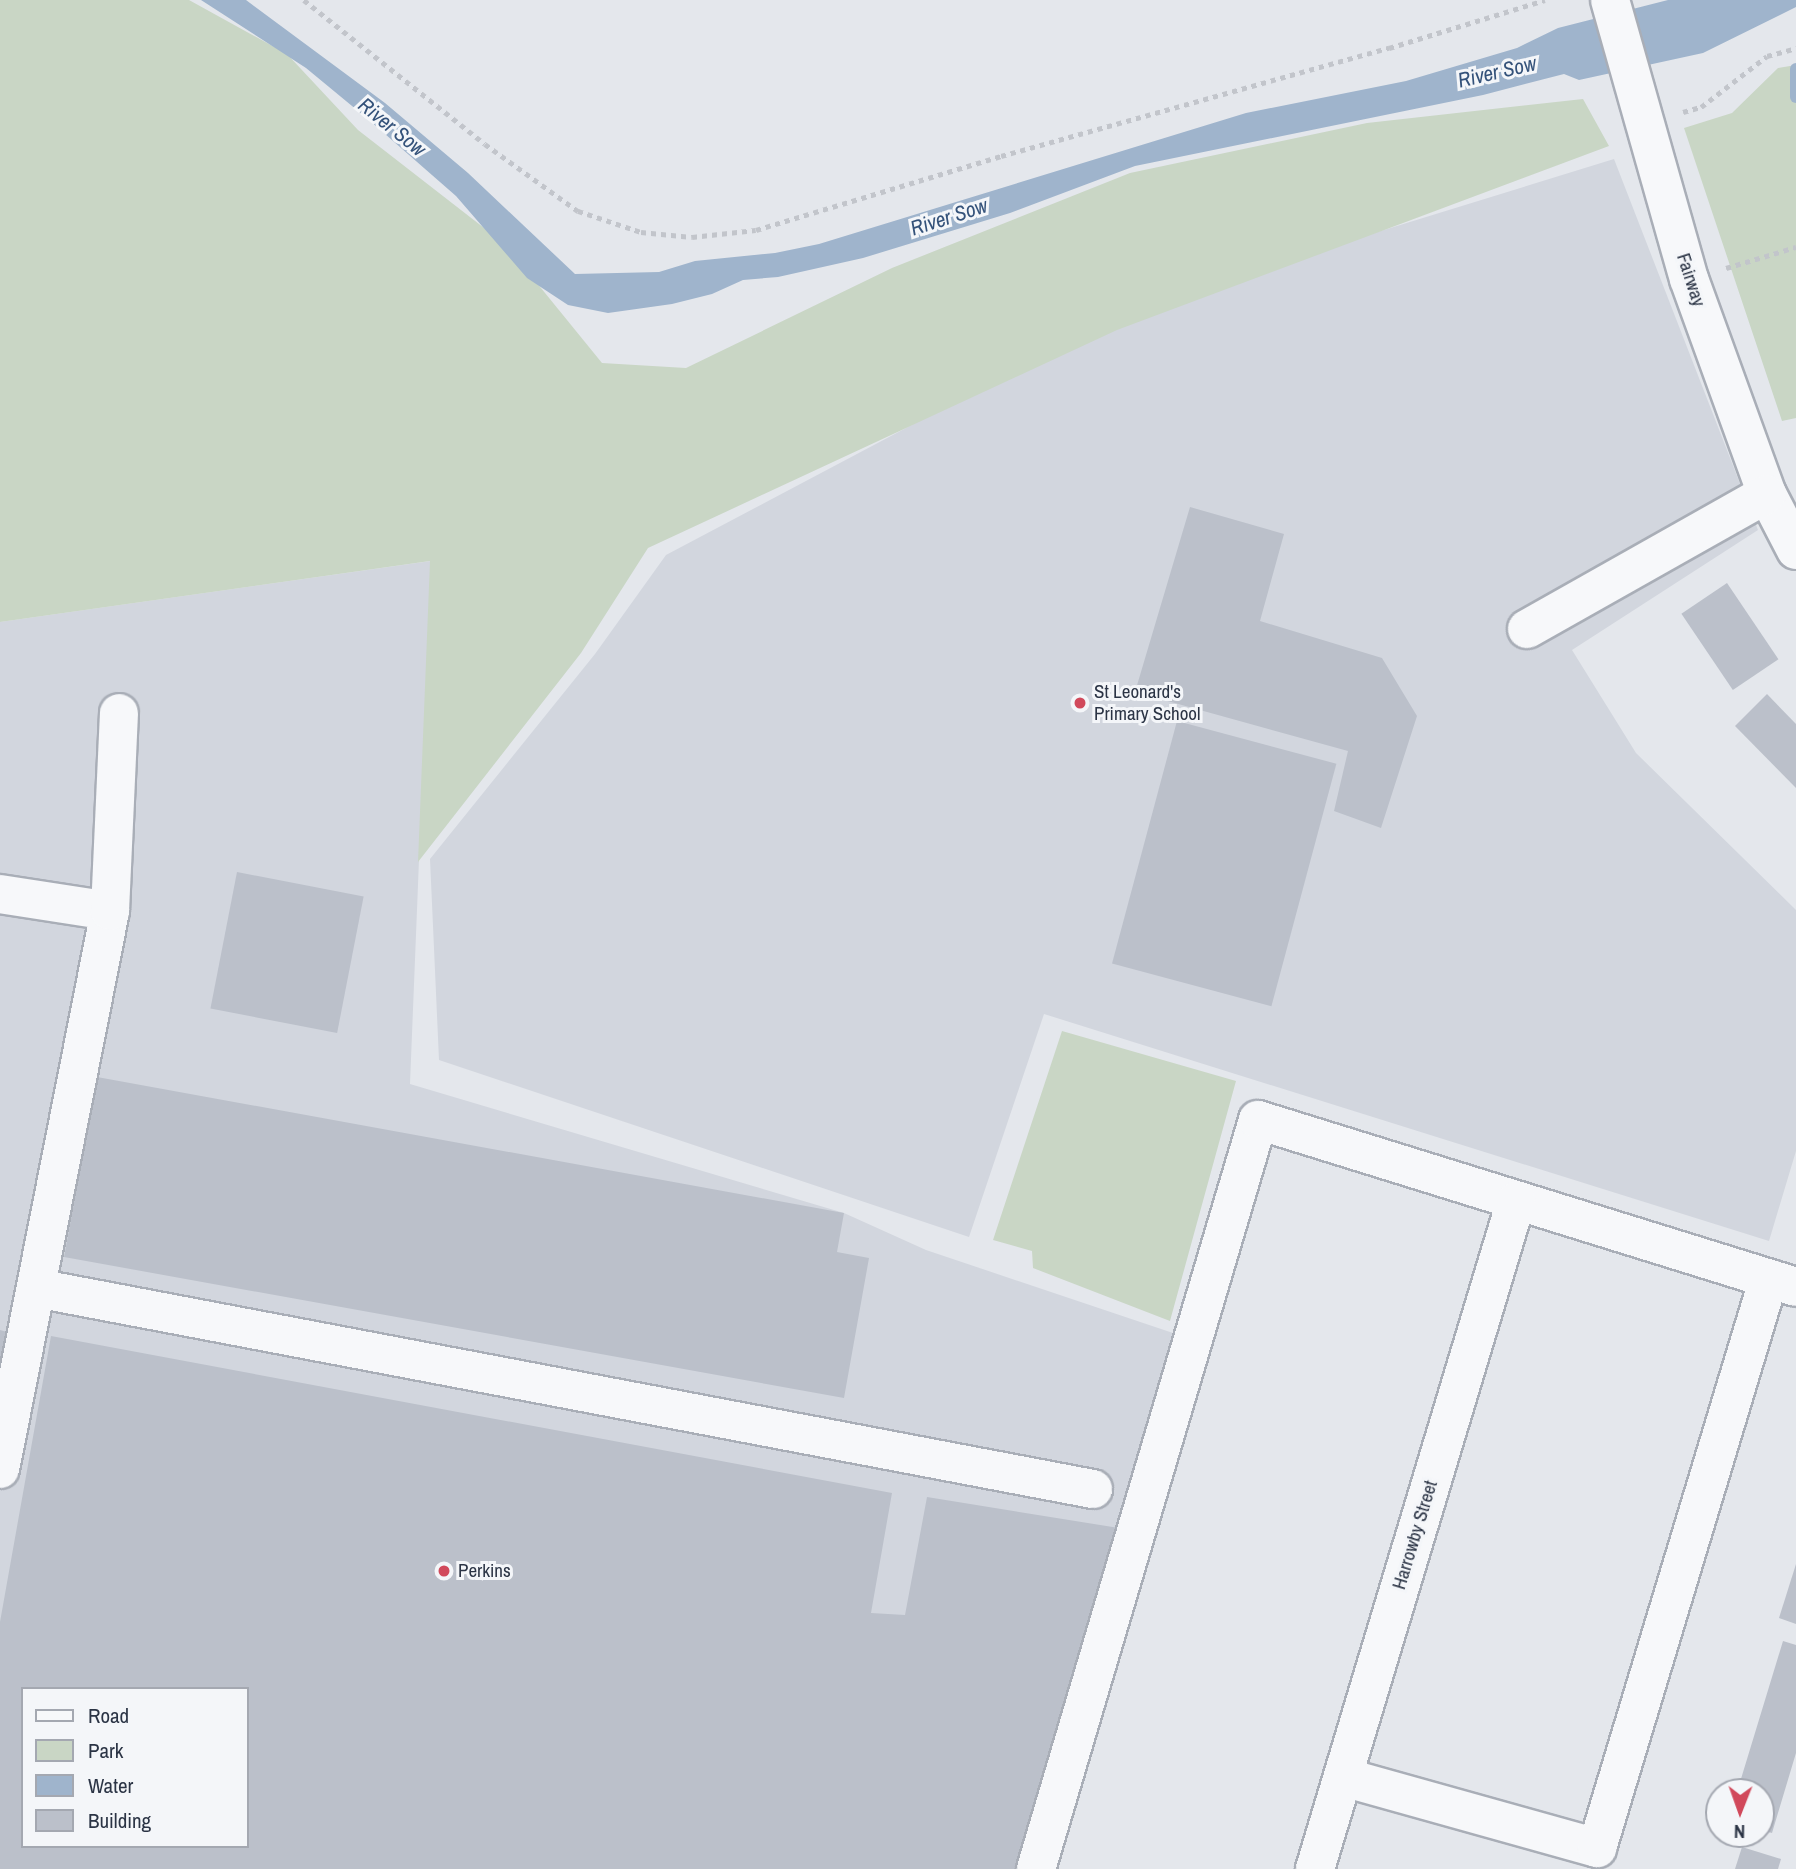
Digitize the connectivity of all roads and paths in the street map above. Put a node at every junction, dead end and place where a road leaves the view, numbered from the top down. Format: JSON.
{"nodes":[{"id":1,"x":304,"y":0,"type":"edge"},
{"id":2,"x":1545,"y":0,"type":"edge"},
{"id":3,"x":1610,"y":0,"type":"edge"},
{"id":4,"x":1796,"y":48,"type":"edge"},
{"id":5,"x":1671,"y":116,"type":"dead end"},
{"id":6,"x":1796,"y":247,"type":"edge"},
{"id":7,"x":1689,"y":279,"type":"junction"},
{"id":8,"x":1767,"y":494,"type":"junction"},
{"id":9,"x":1796,"y":550,"type":"edge"},
{"id":10,"x":1527,"y":629,"type":"dead end"},
{"id":11,"x":119,"y":713,"type":"dead end"},
{"id":12,"x":0,"y":894,"type":"edge"},
{"id":13,"x":110,"y":911,"type":"junction"},
{"id":14,"x":1516,"y":1201,"type":"junction"},
{"id":15,"x":1782,"y":1283,"type":"edge"},
{"id":16,"x":36,"y":1288,"type":"junction"},
{"id":17,"x":0,"y":1469,"type":"edge"},
{"id":18,"x":1093,"y":1489,"type":"dead end"},
{"id":19,"x":1343,"y":1777,"type":"junction"},
{"id":20,"x":1587,"y":1859,"type":"edge"},
{"id":21,"x":1036,"y":1869,"type":"edge"},
{"id":22,"x":1315,"y":1869,"type":"edge"}],
"edges":[{"from":1,"to":2,"type":"path"},
{"from":3,"to":7,"type":"street","name":"Fairway"},
{"from":4,"to":5,"type":"path"},
{"from":6,"to":7,"type":"path"},
{"from":7,"to":8,"type":"street","name":"Fairway"},
{"from":8,"to":9,"type":"street","name":"Fairway"},
{"from":8,"to":10,"type":"street"},
{"from":11,"to":13,"type":"street"},
{"from":12,"to":13,"type":"street"},
{"from":13,"to":16,"type":"street"},
{"from":14,"to":15,"type":"street"},
{"from":14,"to":19,"type":"street","name":"Harrowby Street"},
{"from":14,"to":21,"type":"street"},
{"from":15,"to":20,"type":"street"},
{"from":16,"to":17,"type":"street"},
{"from":16,"to":18,"type":"street"},
{"from":19,"to":20,"type":"street"},
{"from":19,"to":22,"type":"street","name":"Harrowby Street"}]}
